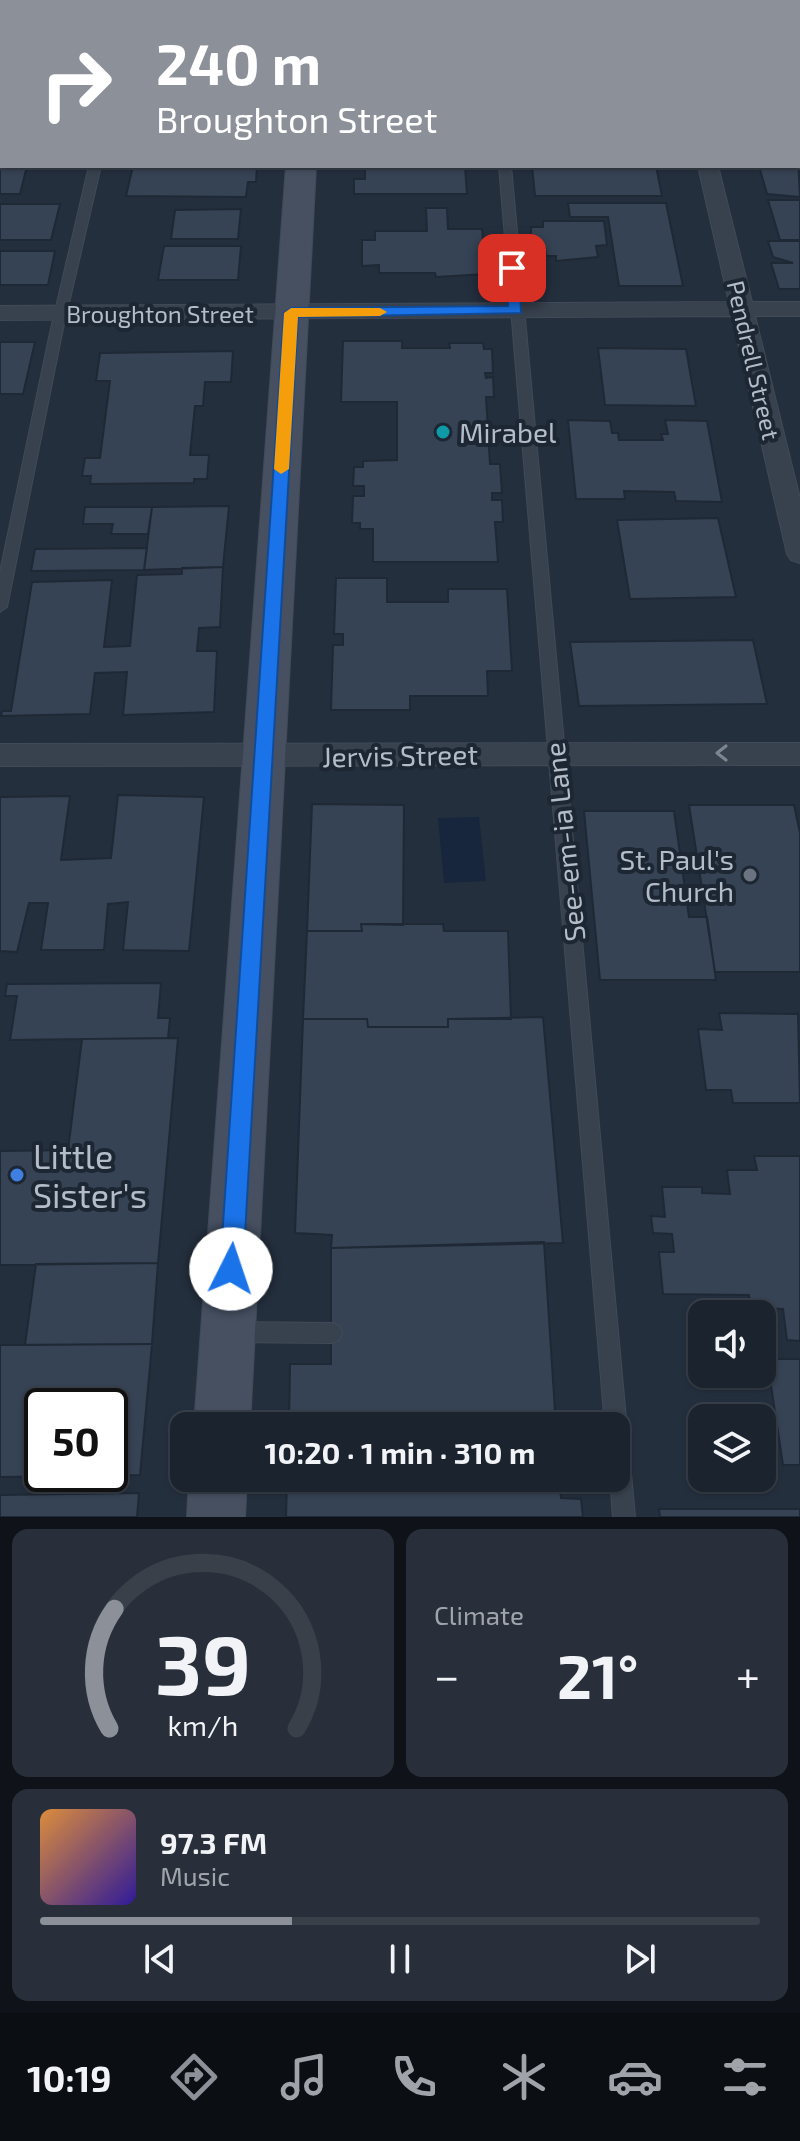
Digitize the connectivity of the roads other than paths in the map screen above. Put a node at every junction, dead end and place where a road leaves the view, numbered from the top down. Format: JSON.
{"nodes":[{"id":1,"x":95,"y":168,"type":"edge"},
{"id":2,"x":301,"y":168,"type":"edge"},
{"id":3,"x":505,"y":168,"type":"edge"},
{"id":4,"x":708,"y":168,"type":"edge"},
{"id":5,"x":741,"y":309,"type":"junction"},
{"id":6,"x":800,"y":309,"type":"edge"},
{"id":7,"x":516,"y":310,"type":"junction"},
{"id":8,"x":0,"y":313,"type":"edge"},
{"id":9,"x":61,"y":313,"type":"junction"},
{"id":10,"x":291,"y":313,"type":"junction"},
{"id":11,"x":800,"y":554,"type":"edge"},
{"id":12,"x":0,"y":607,"type":"edge"},
{"id":13,"x":555,"y":752,"type":"junction"},
{"id":14,"x":800,"y":754,"type":"edge"},
{"id":15,"x":0,"y":755,"type":"edge"},
{"id":16,"x":263,"y":757,"type":"junction"},
{"id":17,"x":227,"y":1332,"type":"junction"},
{"id":18,"x":332,"y":1333,"type":"dead end"},
{"id":19,"x":223,"y":1412,"type":"edge"},
{"id":20,"x":217,"y":1492,"type":"edge"},
{"id":21,"x":216,"y":1517,"type":"edge"},
{"id":22,"x":624,"y":1517,"type":"edge"}],
"edges":[{"from":1,"to":9,"type":"lane"},
{"from":2,"to":10,"type":"main road"},
{"from":3,"to":7,"type":"lane","name":"See-em-ia Lane"},
{"from":4,"to":5,"type":"street","name":"Pendrell Street"},
{"from":5,"to":6,"type":"street","name":"Broughton Street"},
{"from":5,"to":7,"type":"street","name":"Broughton Street"},
{"from":5,"to":11,"type":"street","name":"Pendrell Street"},
{"from":7,"to":10,"type":"street","name":"Broughton Street"},
{"from":7,"to":13,"type":"lane","name":"See-em-ia Lane"},
{"from":8,"to":9,"type":"street","name":"Broughton Street"},
{"from":9,"to":10,"type":"street","name":"Broughton Street"},
{"from":9,"to":12,"type":"lane"},
{"from":10,"to":16,"type":"main road"},
{"from":14,"to":13,"type":"street","name":"Jervis Street","one_way":true},
{"from":13,"to":16,"type":"street","name":"Jervis Street"},
{"from":13,"to":22,"type":"lane","name":"See-em-ia Lane"},
{"from":15,"to":16,"type":"street","name":"Jervis Street"},
{"from":16,"to":17,"type":"main road"},
{"from":17,"to":18,"type":"lane"},
{"from":17,"to":19,"type":"main road"},
{"from":20,"to":21,"type":"main road"}]}
